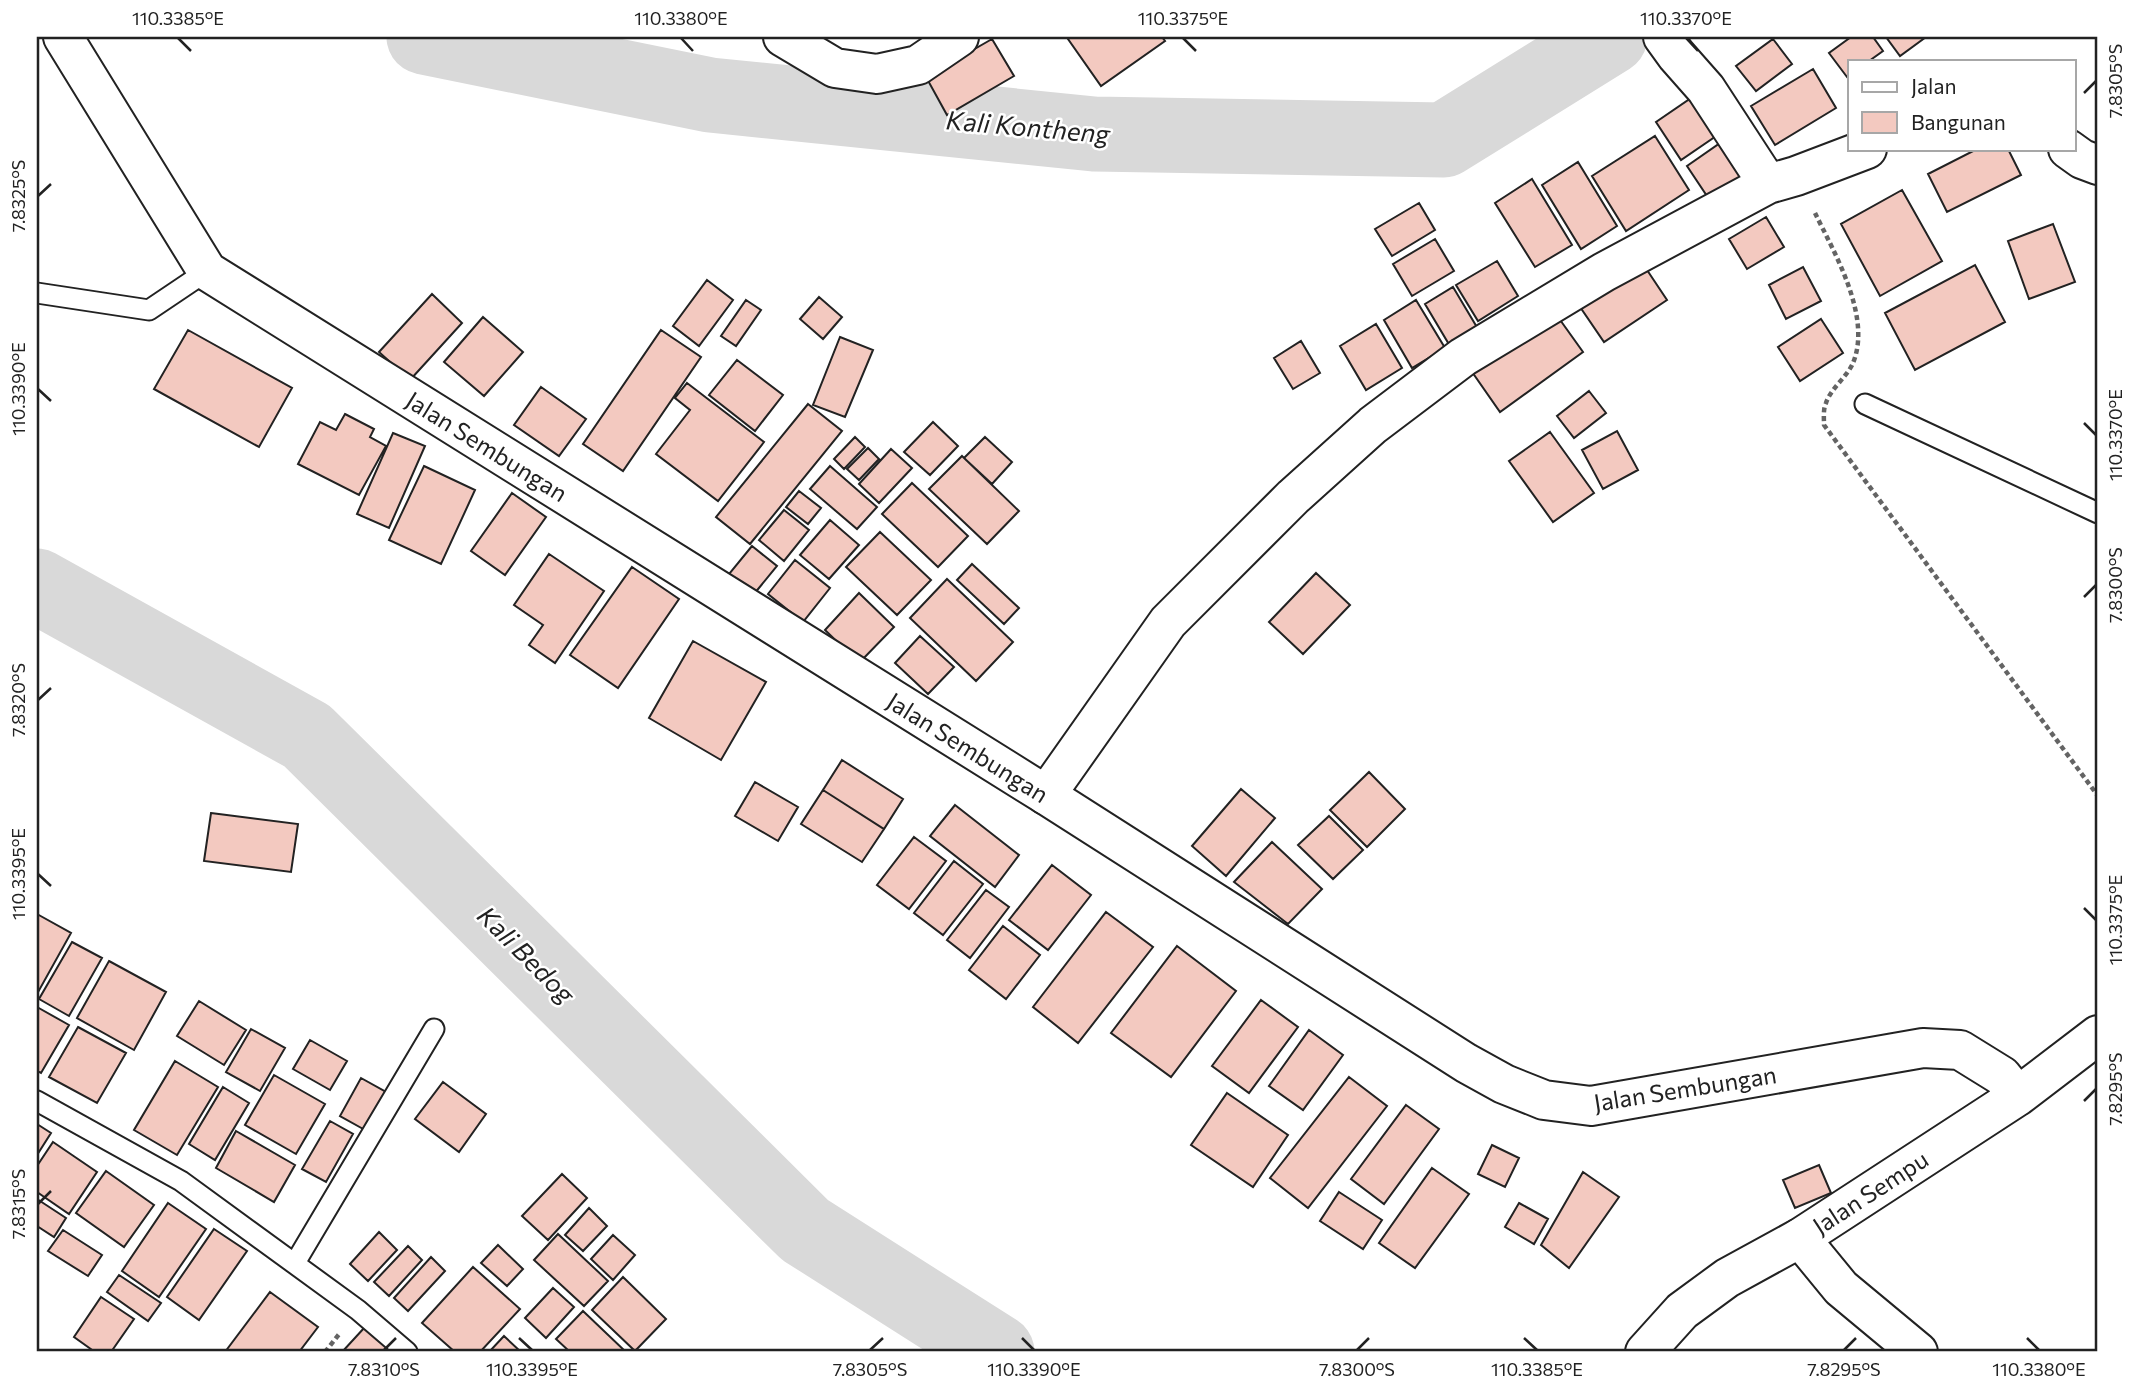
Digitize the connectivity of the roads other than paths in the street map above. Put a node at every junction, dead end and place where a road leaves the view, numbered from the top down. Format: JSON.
{"nodes":[{"id":1,"x":783,"y":37,"type":"edge"},
{"id":2,"x":959,"y":37,"type":"edge"},
{"id":3,"x":1669,"y":46,"type":"edge"},
{"id":4,"x":70,"y":49,"type":"edge"},
{"id":5,"x":1864,"y":150,"type":"edge"},
{"id":6,"x":2069,"y":150,"type":"edge"},
{"id":7,"x":2098,"y":164,"type":"edge"},
{"id":8,"x":1782,"y":180,"type":"junction"},
{"id":9,"x":207,"y":271,"type":"junction"},
{"id":10,"x":37,"y":293,"type":"edge"},
{"id":11,"x":1865,"y":404,"type":"dead end"},
{"id":12,"x":2098,"y":513,"type":"edge"},
{"id":13,"x":1046,"y":795,"type":"junction"},
{"id":14,"x":434,"y":1029,"type":"dead end"},
{"id":15,"x":2098,"y":1035,"type":"edge"},
{"id":16,"x":2018,"y":1096,"type":"junction"},
{"id":17,"x":37,"y":1101,"type":"edge"},
{"id":18,"x":1800,"y":1238,"type":"junction"},
{"id":19,"x":295,"y":1263,"type":"junction"},
{"id":20,"x":407,"y":1352,"type":"edge"},
{"id":21,"x":1645,"y":1352,"type":"edge"},
{"id":22,"x":1918,"y":1352,"type":"edge"}],
"edges":[{"from":1,"to":2,"type":"street"},
{"from":3,"to":8,"type":"street"},
{"from":4,"to":9,"type":"street","name":"Jalan Sembungan"},
{"from":5,"to":8,"type":"street"},
{"from":6,"to":7,"type":"street"},
{"from":8,"to":13,"type":"street"},
{"from":9,"to":10,"type":"lane"},
{"from":9,"to":13,"type":"street","name":"Jalan Sembungan"},
{"from":11,"to":12,"type":"lane"},
{"from":13,"to":16,"type":"street","name":"Jalan Sembungan"},
{"from":14,"to":19,"type":"lane"},
{"from":15,"to":16,"type":"street","name":"Jalan Sempu"},
{"from":16,"to":18,"type":"street","name":"Jalan Sempu"},
{"from":17,"to":19,"type":"lane"},
{"from":18,"to":21,"type":"street","name":"Jalan Sempu"},
{"from":18,"to":22,"type":"street"},
{"from":19,"to":20,"type":"lane"}]}
